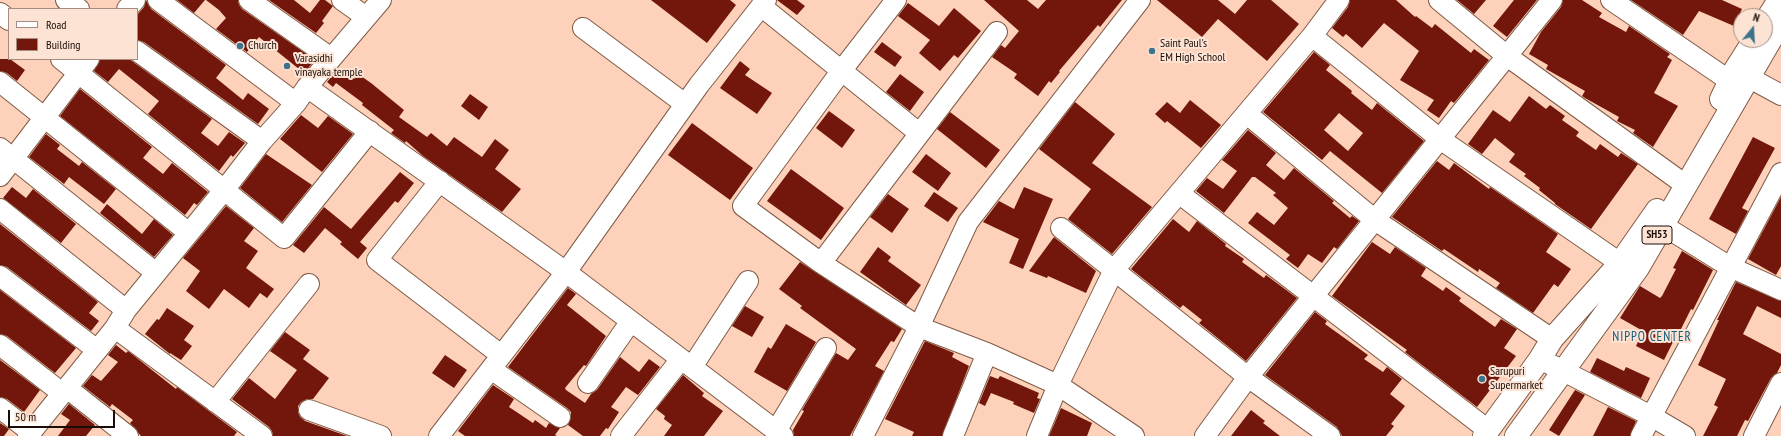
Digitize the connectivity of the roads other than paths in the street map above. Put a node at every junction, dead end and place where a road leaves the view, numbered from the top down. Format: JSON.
{"nodes":[{"id":1,"x":66,"y":0,"type":"edge"},
{"id":2,"x":135,"y":0,"type":"edge"},
{"id":3,"x":158,"y":0,"type":"edge"},
{"id":4,"x":249,"y":0,"type":"edge"},
{"id":5,"x":342,"y":0,"type":"edge"},
{"id":6,"x":381,"y":0,"type":"edge"},
{"id":7,"x":896,"y":0,"type":"edge"},
{"id":8,"x":1140,"y":0,"type":"edge"},
{"id":9,"x":1339,"y":0,"type":"edge"},
{"id":10,"x":1439,"y":0,"type":"edge"},
{"id":11,"x":1552,"y":0,"type":"edge"},
{"id":12,"x":1611,"y":0,"type":"edge"},
{"id":13,"x":1779,"y":0,"type":"edge"},
{"id":14,"x":764,"y":3,"type":"edge"},
{"id":15,"x":78,"y":8,"type":"edge"},
{"id":16,"x":128,"y":8,"type":"edge"},
{"id":17,"x":1773,"y":9,"type":"edge"},
{"id":18,"x":0,"y":13,"type":"edge"},
{"id":19,"x":366,"y":17,"type":"junction"},
{"id":20,"x":8,"y":19,"type":"edge"},
{"id":21,"x":1781,"y":22,"type":"edge"},
{"id":22,"x":583,"y":28,"type":"dead end"},
{"id":23,"x":997,"y":32,"type":"dead end"},
{"id":24,"x":1312,"y":36,"type":"junction"},
{"id":25,"x":1750,"y":48,"type":"edge"},
{"id":26,"x":138,"y":52,"type":"edge"},
{"id":27,"x":1507,"y":56,"type":"junction"},
{"id":28,"x":331,"y":58,"type":"junction"},
{"id":29,"x":64,"y":60,"type":"edge"},
{"id":30,"x":84,"y":66,"type":"edge"},
{"id":31,"x":842,"y":70,"type":"junction"},
{"id":32,"x":1738,"y":76,"type":"junction"},
{"id":33,"x":0,"y":82,"type":"edge"},
{"id":34,"x":307,"y":86,"type":"junction"},
{"id":35,"x":1781,"y":95,"type":"edge"},
{"id":36,"x":296,"y":103,"type":"junction"},
{"id":37,"x":684,"y":104,"type":"junction"},
{"id":38,"x":1247,"y":114,"type":"junction"},
{"id":39,"x":45,"y":118,"type":"junction"},
{"id":40,"x":370,"y":131,"type":"junction"},
{"id":41,"x":920,"y":133,"type":"junction"},
{"id":42,"x":1440,"y":139,"type":"junction"},
{"id":43,"x":262,"y":141,"type":"junction"},
{"id":44,"x":7,"y":153,"type":"edge"},
{"id":45,"x":1781,"y":173,"type":"edge"},
{"id":46,"x":0,"y":176,"type":"edge"},
{"id":47,"x":440,"y":181,"type":"junction"},
{"id":48,"x":1680,"y":181,"type":"junction"},
{"id":49,"x":225,"y":189,"type":"junction"},
{"id":50,"x":1180,"y":194,"type":"junction"},
{"id":51,"x":0,"y":209,"type":"edge"},
{"id":52,"x":1375,"y":220,"type":"junction"},
{"id":53,"x":1657,"y":222,"type":"junction"},
{"id":54,"x":1061,"y":228,"type":"dead end"},
{"id":55,"x":189,"y":233,"type":"junction"},
{"id":56,"x":1620,"y":263,"type":"junction"},
{"id":57,"x":821,"y":264,"type":"junction"},
{"id":58,"x":1730,"y":267,"type":"junction"},
{"id":59,"x":1114,"y":270,"type":"junction"},
{"id":60,"x":566,"y":272,"type":"junction"},
{"id":61,"x":156,"y":273,"type":"junction"},
{"id":62,"x":0,"y":276,"type":"edge"},
{"id":63,"x":748,"y":281,"type":"dead end"},
{"id":64,"x":309,"y":284,"type":"dead end"},
{"id":65,"x":1781,"y":290,"type":"edge"},
{"id":66,"x":1314,"y":296,"type":"junction"},
{"id":67,"x":126,"y":310,"type":"junction"},
{"id":68,"x":631,"y":321,"type":"junction"},
{"id":69,"x":919,"y":327,"type":"junction"},
{"id":70,"x":115,"y":328,"type":"junction"},
{"id":71,"x":1552,"y":339,"type":"junction"},
{"id":72,"x":0,"y":345,"type":"edge"},
{"id":73,"x":826,"y":348,"type":"dead end"},
{"id":74,"x":97,"y":350,"type":"junction"},
{"id":75,"x":987,"y":353,"type":"junction"},
{"id":76,"x":1540,"y":359,"type":"junction"},
{"id":77,"x":496,"y":362,"type":"junction"},
{"id":78,"x":687,"y":363,"type":"junction"},
{"id":79,"x":1563,"y":371,"type":"junction"},
{"id":80,"x":1248,"y":377,"type":"junction"},
{"id":81,"x":588,"y":383,"type":"dead end"},
{"id":82,"x":1781,"y":383,"type":"edge"},
{"id":83,"x":1058,"y":385,"type":"junction"},
{"id":84,"x":65,"y":391,"type":"junction"},
{"id":85,"x":215,"y":402,"type":"junction"},
{"id":86,"x":0,"y":408,"type":"edge"},
{"id":87,"x":310,"y":410,"type":"dead end"},
{"id":88,"x":1651,"y":416,"type":"junction"},
{"id":89,"x":560,"y":417,"type":"dead end"},
{"id":90,"x":780,"y":433,"type":"edge"},
{"id":91,"x":1486,"y":433,"type":"edge"},
{"id":92,"x":30,"y":434,"type":"edge"},
{"id":93,"x":128,"y":436,"type":"edge"},
{"id":94,"x":262,"y":436,"type":"edge"},
{"id":95,"x":381,"y":436,"type":"edge"},
{"id":96,"x":439,"y":436,"type":"edge"},
{"id":97,"x":621,"y":436,"type":"edge"},
{"id":98,"x":862,"y":436,"type":"edge"},
{"id":99,"x":953,"y":436,"type":"edge"},
{"id":100,"x":1037,"y":436,"type":"edge"},
{"id":101,"x":1134,"y":436,"type":"edge"},
{"id":102,"x":1205,"y":436,"type":"edge"},
{"id":103,"x":1330,"y":436,"type":"edge"},
{"id":104,"x":1516,"y":436,"type":"edge"},
{"id":105,"x":1641,"y":436,"type":"edge"},
{"id":106,"x":1685,"y":436,"type":"edge"},
{"id":107,"x":1754,"y":436,"type":"edge"}],
"edges":[{"from":1,"to":15,"type":"street"},
{"from":2,"to":16,"type":"street"},
{"from":3,"to":36,"type":"street"},
{"from":4,"to":28,"type":"street"},
{"from":5,"to":19,"type":"street"},
{"from":6,"to":19,"type":"street"},
{"from":7,"to":31,"type":"street"},
{"from":8,"to":69,"type":"street"},
{"from":9,"to":24,"type":"street"},
{"from":10,"to":27,"type":"street"},
{"from":11,"to":27,"type":"street"},
{"from":12,"to":32,"type":"street"},
{"from":13,"to":17,"type":"main road"},
{"from":14,"to":31,"type":"street"},
{"from":14,"to":37,"type":"street"},
{"from":18,"to":20,"type":"street"},
{"from":19,"to":28,"type":"street"},
{"from":21,"to":32,"type":"main road","number":"SH53"},
{"from":22,"to":37,"type":"street"},
{"from":23,"to":41,"type":"street"},
{"from":24,"to":38,"type":"street"},
{"from":24,"to":42,"type":"street"},
{"from":25,"to":32,"type":"main road","number":"SH53"},
{"from":26,"to":43,"type":"street"},
{"from":27,"to":42,"type":"street"},
{"from":27,"to":48,"type":"street"},
{"from":28,"to":34,"type":"street"},
{"from":29,"to":30,"type":"street"},
{"from":30,"to":39,"type":"street"},
{"from":30,"to":49,"type":"street"},
{"from":31,"to":41,"type":"street"},
{"from":31,"to":57,"type":"street"},
{"from":32,"to":35,"type":"street"},
{"from":32,"to":48,"type":"main road","number":"SH53"},
{"from":32,"to":53,"type":"main road","number":"SH53"},
{"from":33,"to":39,"type":"street"},
{"from":34,"to":36,"type":"street"},
{"from":34,"to":40,"type":"street"},
{"from":36,"to":43,"type":"street"},
{"from":37,"to":60,"type":"street"},
{"from":38,"to":50,"type":"street"},
{"from":38,"to":52,"type":"street"},
{"from":39,"to":44,"type":"street"},
{"from":39,"to":55,"type":"street"},
{"from":40,"to":47,"type":"street"},
{"from":40,"to":49,"type":"street"},
{"from":41,"to":57,"type":"street"},
{"from":42,"to":52,"type":"street"},
{"from":42,"to":56,"type":"street"},
{"from":43,"to":49,"type":"street"},
{"from":44,"to":46,"type":"street"},
{"from":44,"to":61,"type":"street"},
{"from":45,"to":58,"type":"street"},
{"from":47,"to":60,"type":"street"},
{"from":47,"to":77,"type":"street"},
{"from":48,"to":53,"type":"main road","number":"SH53"},
{"from":49,"to":55,"type":"street"},
{"from":50,"to":59,"type":"street"},
{"from":50,"to":66,"type":"street"},
{"from":51,"to":67,"type":"street"},
{"from":52,"to":66,"type":"street"},
{"from":52,"to":71,"type":"street"},
{"from":53,"to":56,"type":"main road","number":"SH53"},
{"from":53,"to":58,"type":"street"},
{"from":53,"to":79,"type":"main road","number":"SH53"},
{"from":54,"to":59,"type":"street"},
{"from":55,"to":61,"type":"street"},
{"from":56,"to":71,"type":"main road","number":"SH53"},
{"from":57,"to":69,"type":"street"},
{"from":58,"to":65,"type":"street"},
{"from":58,"to":88,"type":"street"},
{"from":59,"to":80,"type":"street"},
{"from":59,"to":83,"type":"street"},
{"from":60,"to":68,"type":"street"},
{"from":60,"to":77,"type":"street"},
{"from":61,"to":67,"type":"street"},
{"from":62,"to":74,"type":"street"},
{"from":63,"to":78,"type":"street"},
{"from":64,"to":85,"type":"street"},
{"from":66,"to":80,"type":"street"},
{"from":66,"to":91,"type":"street"},
{"from":67,"to":70,"type":"street"},
{"from":68,"to":78,"type":"street"},
{"from":68,"to":81,"type":"street"},
{"from":69,"to":75,"type":"street"},
{"from":69,"to":98,"type":"street"},
{"from":70,"to":74,"type":"street"},
{"from":70,"to":85,"type":"street"},
{"from":71,"to":76,"type":"main road","number":"SH53"},
{"from":72,"to":84,"type":"street"},
{"from":73,"to":90,"type":"street"},
{"from":74,"to":84,"type":"street"},
{"from":75,"to":83,"type":"street"},
{"from":75,"to":99,"type":"street"},
{"from":76,"to":79,"type":"street"},
{"from":76,"to":91,"type":"main road","number":"SH53"},
{"from":77,"to":89,"type":"street"},
{"from":77,"to":96,"type":"street"},
{"from":78,"to":90,"type":"street"},
{"from":78,"to":97,"type":"street"},
{"from":79,"to":88,"type":"street"},
{"from":79,"to":104,"type":"main road","number":"SH53"},
{"from":80,"to":102,"type":"street"},
{"from":80,"to":103,"type":"street"},
{"from":82,"to":107,"type":"street"},
{"from":83,"to":100,"type":"street"},
{"from":83,"to":101,"type":"street"},
{"from":84,"to":92,"type":"street"},
{"from":84,"to":93,"type":"street"},
{"from":85,"to":94,"type":"street"},
{"from":86,"to":92,"type":"street"},
{"from":87,"to":95,"type":"street"},
{"from":88,"to":105,"type":"street"},
{"from":88,"to":106,"type":"street"}]}
